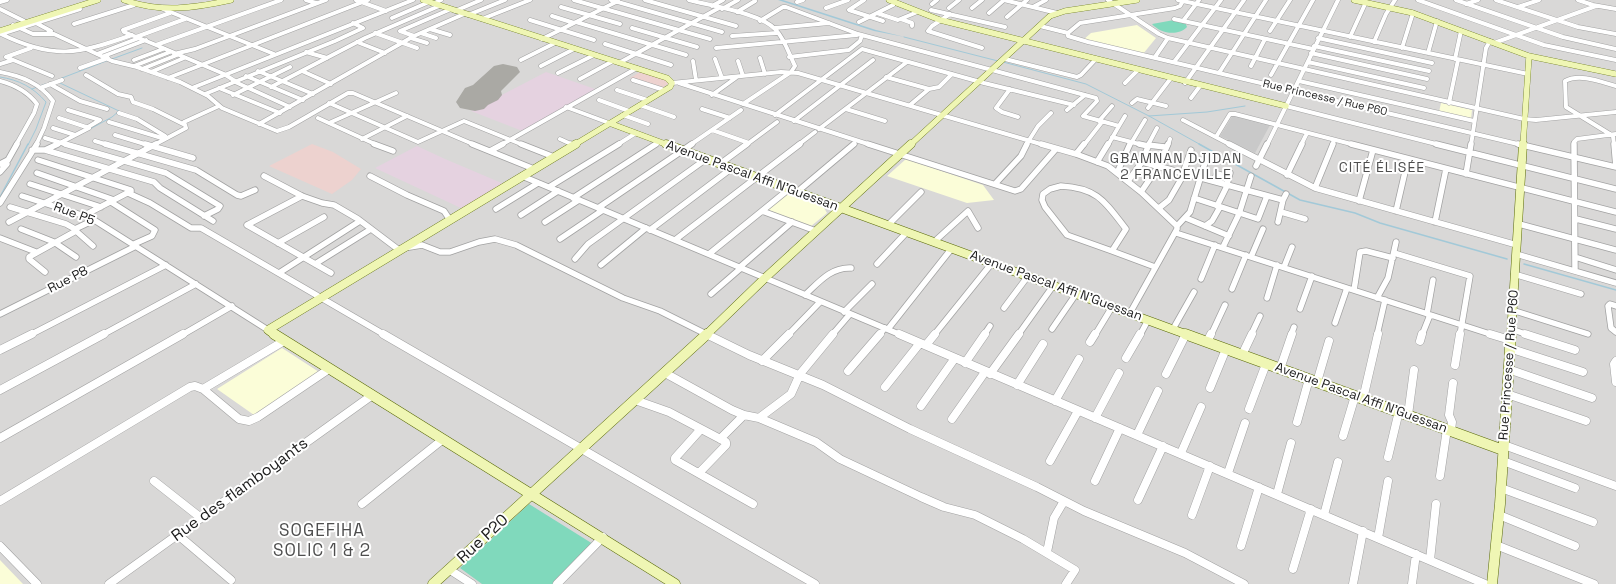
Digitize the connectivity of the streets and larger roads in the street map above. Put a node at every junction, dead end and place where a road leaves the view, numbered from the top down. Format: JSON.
{"nodes":[{"id":1,"x":8,"y":0,"type":"edge"},
{"id":2,"x":92,"y":0,"type":"edge"},
{"id":3,"x":98,"y":0,"type":"edge"},
{"id":4,"x":124,"y":0,"type":"edge"},
{"id":5,"x":230,"y":0,"type":"edge"},
{"id":6,"x":282,"y":0,"type":"edge"},
{"id":7,"x":306,"y":0,"type":"edge"},
{"id":8,"x":326,"y":0,"type":"edge"},
{"id":9,"x":356,"y":0,"type":"edge"},
{"id":10,"x":368,"y":0,"type":"edge"},
{"id":11,"x":413,"y":0,"type":"edge"},
{"id":12,"x":423,"y":0,"type":"edge"},
{"id":13,"x":481,"y":0,"type":"edge"},
{"id":14,"x":505,"y":0,"type":"edge"},
{"id":15,"x":530,"y":0,"type":"edge"},
{"id":16,"x":574,"y":0,"type":"edge"},
{"id":17,"x":611,"y":0,"type":"edge"},
{"id":18,"x":645,"y":0,"type":"edge"},
{"id":19,"x":689,"y":0,"type":"edge"},
{"id":20,"x":723,"y":0,"type":"edge"},
{"id":21,"x":738,"y":0,"type":"edge"},
{"id":22,"x":803,"y":0,"type":"edge"},
{"id":23,"x":848,"y":0,"type":"edge"},
{"id":24,"x":864,"y":0,"type":"edge"},
{"id":25,"x":937,"y":0,"type":"edge"},
{"id":26,"x":959,"y":0,"type":"edge"},
{"id":27,"x":982,"y":0,"type":"edge"},
{"id":28,"x":1027,"y":0,"type":"edge"},
{"id":29,"x":1046,"y":0,"type":"edge"},
{"id":30,"x":1108,"y":0,"type":"edge"},
{"id":31,"x":1136,"y":0,"type":"edge"},
{"id":32,"x":1178,"y":0,"type":"edge"},
{"id":33,"x":1199,"y":0,"type":"edge"},
{"id":34,"x":1221,"y":0,"type":"edge"},
{"id":35,"x":1244,"y":0,"type":"edge"},
{"id":36,"x":1266,"y":0,"type":"edge"},
{"id":37,"x":1290,"y":0,"type":"edge"},
{"id":38,"x":1313,"y":0,"type":"edge"},
{"id":39,"x":1338,"y":0,"type":"edge"},
{"id":40,"x":1354,"y":0,"type":"edge"},
{"id":41,"x":1395,"y":0,"type":"edge"},
{"id":42,"x":1418,"y":0,"type":"edge"},
{"id":43,"x":1456,"y":0,"type":"edge"},
{"id":44,"x":1478,"y":0,"type":"edge"},
{"id":45,"x":1496,"y":0,"type":"edge"},
{"id":46,"x":1538,"y":0,"type":"edge"},
{"id":47,"x":1581,"y":0,"type":"edge"},
{"id":48,"x":618,"y":1,"type":"edge"},
{"id":49,"x":696,"y":1,"type":"edge"},
{"id":50,"x":755,"y":1,"type":"dead end"},
{"id":51,"x":1183,"y":1,"type":"junction"},
{"id":52,"x":0,"y":2,"type":"edge"},
{"id":53,"x":363,"y":2,"type":"junction"},
{"id":54,"x":797,"y":2,"type":"dead end"},
{"id":55,"x":890,"y":2,"type":"edge"},
{"id":56,"x":1366,"y":2,"type":"junction"},
{"id":57,"x":431,"y":3,"type":"junction"},
{"id":58,"x":440,"y":3,"type":"edge"},
{"id":59,"x":316,"y":4,"type":"junction"},
{"id":60,"x":932,"y":4,"type":"dead end"},
{"id":61,"x":1022,"y":4,"type":"junction"},
{"id":62,"x":1114,"y":4,"type":"junction"},
{"id":63,"x":1196,"y":4,"type":"junction"},
{"id":64,"x":1466,"y":4,"type":"junction"},
{"id":65,"x":134,"y":5,"type":"junction"},
{"id":66,"x":712,"y":6,"type":"junction"},
{"id":67,"x":1596,"y":6,"type":"junction"},
{"id":68,"x":562,"y":7,"type":"dead end"},
{"id":69,"x":1033,"y":7,"type":"junction"},
{"id":70,"x":1518,"y":7,"type":"junction"},
{"id":71,"x":720,"y":8,"type":"junction"},
{"id":72,"x":826,"y":8,"type":"dead end"},
{"id":73,"x":949,"y":8,"type":"dead end"},
{"id":74,"x":972,"y":8,"type":"dead end"},
{"id":75,"x":1215,"y":8,"type":"junction"},
{"id":76,"x":1391,"y":8,"type":"junction"},
{"id":77,"x":0,"y":9,"type":"edge"},
{"id":78,"x":80,"y":9,"type":"dead end"},
{"id":79,"x":163,"y":9,"type":"junction"},
{"id":80,"x":602,"y":9,"type":"junction"},
{"id":81,"x":1616,"y":9,"type":"edge"},
{"id":82,"x":386,"y":10,"type":"junction"},
{"id":83,"x":453,"y":10,"type":"junction"},
{"id":84,"x":931,"y":10,"type":"dead end"},
{"id":85,"x":737,"y":12,"type":"junction"},
{"id":86,"x":1235,"y":12,"type":"junction"},
{"id":87,"x":62,"y":13,"type":"junction"},
{"id":88,"x":170,"y":13,"type":"junction"},
{"id":89,"x":877,"y":13,"type":"junction"},
{"id":90,"x":915,"y":13,"type":"dead end"},
{"id":91,"x":989,"y":13,"type":"dead end"},
{"id":92,"x":1057,"y":13,"type":"junction"},
{"id":93,"x":1413,"y":13,"type":"junction"},
{"id":94,"x":466,"y":14,"type":"junction"},
{"id":95,"x":950,"y":14,"type":"junction"},
{"id":96,"x":590,"y":15,"type":"junction"},
{"id":97,"x":1130,"y":15,"type":"junction"},
{"id":98,"x":552,"y":16,"type":"dead end"},
{"id":99,"x":703,"y":16,"type":"junction"},
{"id":100,"x":870,"y":16,"type":"junction"},
{"id":101,"x":1256,"y":16,"type":"junction"},
{"id":102,"x":1007,"y":17,"type":"dead end"},
{"id":103,"x":392,"y":18,"type":"dead end"},
{"id":104,"x":185,"y":19,"type":"junction"},
{"id":105,"x":902,"y":19,"type":"junction"},
{"id":106,"x":1174,"y":19,"type":"dead end"},
{"id":107,"x":482,"y":20,"type":"junction"},
{"id":108,"x":530,"y":20,"type":"dead end"},
{"id":109,"x":940,"y":20,"type":"junction"},
{"id":110,"x":1555,"y":20,"type":"junction"},
{"id":111,"x":24,"y":21,"type":"junction"},
{"id":112,"x":760,"y":21,"type":"junction"},
{"id":113,"x":883,"y":21,"type":"dead end"},
{"id":114,"x":1183,"y":21,"type":"junction"},
{"id":115,"x":1276,"y":21,"type":"junction"},
{"id":116,"x":1437,"y":21,"type":"junction"},
{"id":117,"x":575,"y":22,"type":"junction"},
{"id":118,"x":859,"y":22,"type":"dead end"},
{"id":119,"x":36,"y":23,"type":"junction"},
{"id":120,"x":691,"y":23,"type":"junction"},
{"id":121,"x":830,"y":23,"type":"junction"},
{"id":122,"x":74,"y":24,"type":"dead end"},
{"id":123,"x":353,"y":24,"type":"junction"},
{"id":124,"x":620,"y":24,"type":"dead end"},
{"id":125,"x":1203,"y":25,"type":"junction"},
{"id":126,"x":1298,"y":25,"type":"junction"},
{"id":127,"x":17,"y":26,"type":"junction"},
{"id":128,"x":736,"y":26,"type":"dead end"},
{"id":129,"x":912,"y":26,"type":"dead end"},
{"id":130,"x":1040,"y":26,"type":"junction"},
{"id":131,"x":206,"y":27,"type":"junction"},
{"id":132,"x":388,"y":27,"type":"junction"},
{"id":133,"x":1005,"y":27,"type":"dead end"},
{"id":134,"x":632,"y":28,"type":"dead end"},
{"id":135,"x":1536,"y":28,"type":"junction"},
{"id":136,"x":430,"y":29,"type":"junction"},
{"id":137,"x":561,"y":29,"type":"junction"},
{"id":138,"x":1222,"y":29,"type":"junction"},
{"id":139,"x":0,"y":30,"type":"edge"},
{"id":140,"x":678,"y":30,"type":"junction"},
{"id":141,"x":776,"y":30,"type":"junction"},
{"id":142,"x":400,"y":31,"type":"junction"},
{"id":143,"x":1322,"y":31,"type":"junction"},
{"id":144,"x":1461,"y":31,"type":"junction"},
{"id":145,"x":722,"y":32,"type":"dead end"},
{"id":146,"x":1270,"y":32,"type":"dead end"},
{"id":147,"x":352,"y":33,"type":"junction"},
{"id":148,"x":375,"y":33,"type":"junction"},
{"id":149,"x":421,"y":33,"type":"junction"},
{"id":150,"x":1068,"y":33,"type":"junction"},
{"id":151,"x":45,"y":34,"type":"junction"},
{"id":152,"x":1243,"y":34,"type":"junction"},
{"id":153,"x":1616,"y":34,"type":"edge"},
{"id":154,"x":450,"y":35,"type":"dead end"},
{"id":155,"x":860,"y":35,"type":"junction"},
{"id":156,"x":229,"y":36,"type":"junction"},
{"id":157,"x":732,"y":36,"type":"dead end"},
{"id":158,"x":1518,"y":36,"type":"junction"},
{"id":159,"x":136,"y":37,"type":"junction"},
{"id":160,"x":413,"y":37,"type":"junction"},
{"id":161,"x":1350,"y":37,"type":"junction"},
{"id":162,"x":365,"y":38,"type":"junction"},
{"id":163,"x":436,"y":38,"type":"dead end"},
{"id":164,"x":542,"y":38,"type":"junction"},
{"id":165,"x":664,"y":38,"type":"junction"},
{"id":166,"x":1168,"y":38,"type":"junction"},
{"id":167,"x":1318,"y":38,"type":"junction"},
{"id":168,"x":710,"y":39,"type":"dead end"},
{"id":169,"x":1265,"y":39,"type":"junction"},
{"id":170,"x":146,"y":40,"type":"junction"},
{"id":171,"x":594,"y":40,"type":"dead end"},
{"id":172,"x":1024,"y":41,"type":"junction"},
{"id":173,"x":357,"y":42,"type":"junction"},
{"id":174,"x":427,"y":42,"type":"dead end"},
{"id":175,"x":783,"y":42,"type":"junction"},
{"id":176,"x":1376,"y":42,"type":"junction"},
{"id":177,"x":1492,"y":42,"type":"junction"},
{"id":178,"x":555,"y":43,"type":"junction"},
{"id":179,"x":1189,"y":43,"type":"junction"},
{"id":180,"x":402,"y":44,"type":"junction"},
{"id":181,"x":605,"y":44,"type":"dead end"},
{"id":182,"x":1287,"y":44,"type":"junction"},
{"id":183,"x":156,"y":45,"type":"junction"},
{"id":184,"x":251,"y":45,"type":"junction"},
{"id":185,"x":650,"y":45,"type":"junction"},
{"id":186,"x":697,"y":47,"type":"dead end"},
{"id":187,"x":31,"y":48,"type":"junction"},
{"id":188,"x":417,"y":48,"type":"dead end"},
{"id":189,"x":716,"y":48,"type":"dead end"},
{"id":190,"x":982,"y":48,"type":"dead end"},
{"id":191,"x":1210,"y":48,"type":"junction"},
{"id":192,"x":1402,"y":48,"type":"junction"},
{"id":193,"x":84,"y":49,"type":"junction"},
{"id":194,"x":163,"y":49,"type":"junction"},
{"id":195,"x":574,"y":49,"type":"junction"},
{"id":196,"x":1313,"y":49,"type":"junction"},
{"id":197,"x":1616,"y":49,"type":"edge"},
{"id":198,"x":1375,"y":50,"type":"junction"},
{"id":199,"x":306,"y":52,"type":"junction"},
{"id":200,"x":1232,"y":52,"type":"junction"},
{"id":201,"x":384,"y":53,"type":"junction"},
{"id":202,"x":636,"y":53,"type":"junction"},
{"id":203,"x":1428,"y":53,"type":"junction"},
{"id":204,"x":97,"y":54,"type":"junction"},
{"id":205,"x":174,"y":54,"type":"junction"},
{"id":206,"x":274,"y":54,"type":"junction"},
{"id":207,"x":1433,"y":54,"type":"junction"},
{"id":208,"x":594,"y":55,"type":"junction"},
{"id":209,"x":686,"y":55,"type":"dead end"},
{"id":210,"x":1529,"y":56,"type":"junction"},
{"id":211,"x":789,"y":57,"type":"junction"},
{"id":212,"x":108,"y":58,"type":"junction"},
{"id":213,"x":184,"y":58,"type":"junction"},
{"id":214,"x":327,"y":58,"type":"junction"},
{"id":215,"x":760,"y":58,"type":"dead end"},
{"id":216,"x":1155,"y":58,"type":"junction"},
{"id":217,"x":1254,"y":58,"type":"junction"},
{"id":218,"x":1372,"y":58,"type":"junction"},
{"id":219,"x":715,"y":59,"type":"dead end"},
{"id":220,"x":1096,"y":59,"type":"junction"},
{"id":221,"x":1456,"y":59,"type":"junction"},
{"id":222,"x":13,"y":60,"type":"junction"},
{"id":223,"x":134,"y":60,"type":"dead end"},
{"id":224,"x":521,"y":60,"type":"dead end"},
{"id":225,"x":873,"y":60,"type":"dead end"},
{"id":226,"x":1616,"y":60,"type":"edge"},
{"id":227,"x":694,"y":61,"type":"dead end"},
{"id":228,"x":738,"y":61,"type":"dead end"},
{"id":229,"x":1002,"y":61,"type":"junction"},
{"id":230,"x":616,"y":62,"type":"junction"},
{"id":231,"x":907,"y":62,"type":"junction"},
{"id":232,"x":1174,"y":62,"type":"junction"},
{"id":233,"x":1308,"y":62,"type":"junction"},
{"id":234,"x":1278,"y":63,"type":"junction"},
{"id":235,"x":1432,"y":63,"type":"junction"},
{"id":236,"x":0,"y":64,"type":"edge"},
{"id":237,"x":200,"y":64,"type":"junction"},
{"id":238,"x":671,"y":65,"type":"dead end"},
{"id":239,"x":1483,"y":65,"type":"junction"},
{"id":240,"x":134,"y":66,"type":"junction"},
{"id":241,"x":541,"y":66,"type":"dead end"},
{"id":242,"x":1251,"y":66,"type":"dead end"},
{"id":243,"x":1369,"y":66,"type":"junction"},
{"id":244,"x":290,"y":67,"type":"dead end"},
{"id":245,"x":80,"y":68,"type":"dead end"},
{"id":246,"x":637,"y":68,"type":"junction"},
{"id":247,"x":1197,"y":68,"type":"junction"},
{"id":248,"x":142,"y":69,"type":"junction"},
{"id":249,"x":992,"y":70,"type":"junction"},
{"id":250,"x":1138,"y":70,"type":"junction"},
{"id":251,"x":1305,"y":70,"type":"junction"},
{"id":252,"x":258,"y":71,"type":"junction"},
{"id":253,"x":302,"y":71,"type":"junction"},
{"id":254,"x":1429,"y":71,"type":"junction"},
{"id":255,"x":0,"y":72,"type":"edge"},
{"id":256,"x":151,"y":72,"type":"junction"},
{"id":257,"x":791,"y":72,"type":"junction"},
{"id":258,"x":558,"y":73,"type":"dead end"},
{"id":259,"x":1219,"y":73,"type":"junction"},
{"id":260,"x":224,"y":74,"type":"junction"},
{"id":261,"x":765,"y":74,"type":"junction"},
{"id":262,"x":952,"y":74,"type":"junction"},
{"id":263,"x":1528,"y":74,"type":"junction"},
{"id":264,"x":1616,"y":74,"type":"edge"},
{"id":265,"x":86,"y":75,"type":"dead end"},
{"id":266,"x":1271,"y":75,"type":"dead end"},
{"id":267,"x":1366,"y":75,"type":"junction"},
{"id":268,"x":52,"y":76,"type":"dead end"},
{"id":269,"x":246,"y":76,"type":"junction"},
{"id":270,"x":270,"y":76,"type":"junction"},
{"id":271,"x":741,"y":76,"type":"junction"},
{"id":272,"x":886,"y":77,"type":"junction"},
{"id":273,"x":168,"y":78,"type":"junction"},
{"id":274,"x":580,"y":78,"type":"dead end"},
{"id":275,"x":722,"y":78,"type":"junction"},
{"id":276,"x":1171,"y":78,"type":"junction"},
{"id":277,"x":822,"y":79,"type":"junction"},
{"id":278,"x":1427,"y":79,"type":"junction"},
{"id":279,"x":62,"y":80,"type":"dead end"},
{"id":280,"x":633,"y":80,"type":"dead end"},
{"id":281,"x":696,"y":80,"type":"junction"},
{"id":282,"x":1299,"y":80,"type":"junction"},
{"id":283,"x":0,"y":81,"type":"edge"},
{"id":284,"x":234,"y":81,"type":"junction"},
{"id":285,"x":283,"y":81,"type":"junction"},
{"id":286,"x":980,"y":81,"type":"junction"},
{"id":287,"x":259,"y":82,"type":"junction"},
{"id":288,"x":674,"y":83,"type":"junction"},
{"id":289,"x":1125,"y":83,"type":"dead end"},
{"id":290,"x":1185,"y":83,"type":"junction"},
{"id":291,"x":1363,"y":83,"type":"junction"},
{"id":292,"x":50,"y":84,"type":"junction"},
{"id":293,"x":331,"y":84,"type":"junction"},
{"id":294,"x":842,"y":85,"type":"junction"},
{"id":295,"x":1200,"y":86,"type":"junction"},
{"id":296,"x":1616,"y":86,"type":"edge"},
{"id":297,"x":39,"y":87,"type":"junction"},
{"id":298,"x":271,"y":87,"type":"junction"},
{"id":299,"x":192,"y":88,"type":"junction"},
{"id":300,"x":219,"y":88,"type":"junction"},
{"id":301,"x":247,"y":88,"type":"junction"},
{"id":302,"x":1424,"y":88,"type":"junction"},
{"id":303,"x":929,"y":89,"type":"junction"},
{"id":304,"x":1010,"y":89,"type":"junction"},
{"id":305,"x":617,"y":90,"type":"dead end"},
{"id":306,"x":664,"y":90,"type":"junction"},
{"id":307,"x":1293,"y":91,"type":"junction"},
{"id":308,"x":396,"y":92,"type":"dead end"},
{"id":309,"x":867,"y":92,"type":"junction"},
{"id":310,"x":205,"y":94,"type":"junction"},
{"id":311,"x":313,"y":94,"type":"junction"},
{"id":312,"x":233,"y":95,"type":"junction"},
{"id":313,"x":712,"y":95,"type":"junction"},
{"id":314,"x":1085,"y":95,"type":"junction"},
{"id":315,"x":1422,"y":97,"type":"junction"},
{"id":316,"x":1191,"y":98,"type":"dead end"},
{"id":317,"x":303,"y":100,"type":"junction"},
{"id":318,"x":599,"y":100,"type":"dead end"},
{"id":319,"x":647,"y":100,"type":"junction"},
{"id":320,"x":1153,"y":102,"type":"junction"},
{"id":321,"x":329,"y":103,"type":"junction"},
{"id":322,"x":374,"y":103,"type":"junction"},
{"id":323,"x":1132,"y":103,"type":"dead end"},
{"id":324,"x":1449,"y":103,"type":"junction"},
{"id":325,"x":743,"y":104,"type":"junction"},
{"id":326,"x":640,"y":105,"type":"junction"},
{"id":327,"x":910,"y":105,"type":"junction"},
{"id":328,"x":1074,"y":105,"type":"junction"},
{"id":329,"x":219,"y":106,"type":"junction"},
{"id":330,"x":1112,"y":106,"type":"dead end"},
{"id":331,"x":1166,"y":106,"type":"dead end"},
{"id":332,"x":1286,"y":106,"type":"junction"},
{"id":333,"x":290,"y":107,"type":"junction"},
{"id":334,"x":566,"y":107,"type":"junction"},
{"id":335,"x":1148,"y":108,"type":"dead end"},
{"id":336,"x":107,"y":109,"type":"dead end"},
{"id":337,"x":702,"y":109,"type":"dead end"},
{"id":338,"x":846,"y":109,"type":"junction"},
{"id":339,"x":1475,"y":109,"type":"junction"},
{"id":340,"x":68,"y":110,"type":"dead end"},
{"id":341,"x":741,"y":110,"type":"dead end"},
{"id":342,"x":1067,"y":110,"type":"dead end"},
{"id":343,"x":629,"y":111,"type":"junction"},
{"id":344,"x":1616,"y":112,"type":"edge"},
{"id":345,"x":119,"y":113,"type":"dead end"},
{"id":346,"x":280,"y":113,"type":"junction"},
{"id":347,"x":352,"y":113,"type":"junction"},
{"id":348,"x":1050,"y":113,"type":"dead end"},
{"id":349,"x":623,"y":115,"type":"junction"},
{"id":350,"x":775,"y":115,"type":"junction"},
{"id":351,"x":942,"y":115,"type":"junction"},
{"id":352,"x":407,"y":116,"type":"junction"},
{"id":353,"x":1125,"y":116,"type":"dead end"},
{"id":354,"x":1580,"y":116,"type":"junction"},
{"id":355,"x":674,"y":117,"type":"dead end"},
{"id":356,"x":1018,"y":117,"type":"dead end"},
{"id":357,"x":59,"y":118,"type":"dead end"},
{"id":358,"x":318,"y":118,"type":"dead end"},
{"id":359,"x":730,"y":118,"type":"junction"},
{"id":360,"x":1524,"y":119,"type":"junction"},
{"id":361,"x":1145,"y":120,"type":"dead end"},
{"id":362,"x":1183,"y":120,"type":"dead end"},
{"id":363,"x":794,"y":121,"type":"junction"},
{"id":364,"x":885,"y":121,"type":"dead end"},
{"id":365,"x":1474,"y":121,"type":"junction"},
{"id":366,"x":109,"y":122,"type":"dead end"},
{"id":367,"x":777,"y":122,"type":"dead end"},
{"id":368,"x":1100,"y":122,"type":"junction"},
{"id":369,"x":329,"y":123,"type":"junction"},
{"id":370,"x":610,"y":123,"type":"junction"},
{"id":371,"x":183,"y":124,"type":"junction"},
{"id":372,"x":259,"y":124,"type":"junction"},
{"id":373,"x":648,"y":124,"type":"dead end"},
{"id":374,"x":1276,"y":125,"type":"junction"},
{"id":375,"x":1119,"y":126,"type":"junction"},
{"id":376,"x":88,"y":127,"type":"junction"},
{"id":377,"x":384,"y":127,"type":"junction"},
{"id":378,"x":53,"y":128,"type":"dead end"},
{"id":379,"x":1157,"y":128,"type":"dead end"},
{"id":380,"x":712,"y":130,"type":"junction"},
{"id":381,"x":817,"y":130,"type":"junction"},
{"id":382,"x":441,"y":131,"type":"junction"},
{"id":383,"x":636,"y":133,"type":"junction"},
{"id":384,"x":1307,"y":133,"type":"junction"},
{"id":385,"x":1473,"y":133,"type":"junction"},
{"id":386,"x":1614,"y":134,"type":"edge"},
{"id":387,"x":75,"y":135,"type":"junction"},
{"id":388,"x":115,"y":135,"type":"dead end"},
{"id":389,"x":1112,"y":137,"type":"junction"},
{"id":390,"x":1216,"y":137,"type":"junction"},
{"id":391,"x":45,"y":138,"type":"dead end"},
{"id":392,"x":167,"y":138,"type":"junction"},
{"id":393,"x":362,"y":138,"type":"junction"},
{"id":394,"x":510,"y":139,"type":"junction"},
{"id":395,"x":1170,"y":139,"type":"dead end"},
{"id":396,"x":560,"y":140,"type":"dead end"},
{"id":397,"x":1334,"y":140,"type":"junction"},
{"id":398,"x":95,"y":141,"type":"dead end"},
{"id":399,"x":1028,"y":141,"type":"junction"},
{"id":400,"x":60,"y":142,"type":"junction"},
{"id":401,"x":660,"y":142,"type":"junction"},
{"id":402,"x":1132,"y":142,"type":"junction"},
{"id":403,"x":749,"y":143,"type":"junction"},
{"id":404,"x":854,"y":144,"type":"dead end"},
{"id":405,"x":574,"y":145,"type":"junction"},
{"id":406,"x":1523,"y":145,"type":"junction"},
{"id":407,"x":150,"y":146,"type":"junction"},
{"id":408,"x":1148,"y":146,"type":"junction"},
{"id":409,"x":1165,"y":148,"type":"junction"},
{"id":410,"x":1056,"y":149,"type":"junction"},
{"id":411,"x":32,"y":150,"type":"junction"},
{"id":412,"x":45,"y":150,"type":"junction"},
{"id":413,"x":683,"y":150,"type":"junction"},
{"id":414,"x":1191,"y":150,"type":"dead end"},
{"id":415,"x":1373,"y":150,"type":"junction"},
{"id":416,"x":393,"y":151,"type":"dead end"},
{"id":417,"x":490,"y":151,"type":"junction"},
{"id":418,"x":1469,"y":152,"type":"junction"},
{"id":419,"x":136,"y":153,"type":"junction"},
{"id":420,"x":901,"y":154,"type":"junction"},
{"id":421,"x":1076,"y":154,"type":"junction"},
{"id":422,"x":1207,"y":156,"type":"dead end"},
{"id":423,"x":554,"y":157,"type":"junction"},
{"id":424,"x":1574,"y":157,"type":"junction"},
{"id":425,"x":193,"y":158,"type":"dead end"},
{"id":426,"x":706,"y":159,"type":"junction"},
{"id":427,"x":1259,"y":159,"type":"junction"},
{"id":428,"x":1408,"y":159,"type":"junction"},
{"id":429,"x":38,"y":160,"type":"dead end"},
{"id":430,"x":124,"y":160,"type":"junction"},
{"id":431,"x":6,"y":162,"type":"junction"},
{"id":432,"x":1097,"y":162,"type":"junction"},
{"id":433,"x":1142,"y":162,"type":"junction"},
{"id":434,"x":0,"y":164,"type":"edge"},
{"id":435,"x":720,"y":164,"type":"junction"},
{"id":436,"x":1256,"y":166,"type":"dead end"},
{"id":437,"x":1522,"y":166,"type":"junction"},
{"id":438,"x":1158,"y":167,"type":"junction"},
{"id":439,"x":1616,"y":167,"type":"edge"},
{"id":440,"x":732,"y":168,"type":"junction"},
{"id":441,"x":108,"y":169,"type":"junction"},
{"id":442,"x":534,"y":169,"type":"junction"},
{"id":443,"x":1446,"y":169,"type":"junction"},
{"id":444,"x":0,"y":171,"type":"edge"},
{"id":445,"x":1117,"y":172,"type":"junction"},
{"id":446,"x":37,"y":173,"type":"dead end"},
{"id":447,"x":1184,"y":173,"type":"junction"},
{"id":448,"x":1466,"y":174,"type":"junction"},
{"id":449,"x":1287,"y":175,"type":"junction"},
{"id":450,"x":264,"y":176,"type":"dead end"},
{"id":451,"x":370,"y":176,"type":"dead end"},
{"id":452,"x":522,"y":176,"type":"junction"},
{"id":453,"x":1251,"y":176,"type":"dead end"},
{"id":454,"x":93,"y":177,"type":"junction"},
{"id":455,"x":757,"y":177,"type":"junction"},
{"id":456,"x":1201,"y":178,"type":"junction"},
{"id":457,"x":1574,"y":179,"type":"junction"},
{"id":458,"x":1128,"y":181,"type":"junction"},
{"id":459,"x":1214,"y":181,"type":"junction"},
{"id":460,"x":538,"y":183,"type":"junction"},
{"id":461,"x":30,"y":184,"type":"dead end"},
{"id":462,"x":995,"y":184,"type":"junction"},
{"id":463,"x":1226,"y":184,"type":"junction"},
{"id":464,"x":77,"y":186,"type":"junction"},
{"id":465,"x":549,"y":187,"type":"junction"},
{"id":466,"x":1315,"y":188,"type":"junction"},
{"id":467,"x":1521,"y":188,"type":"junction"},
{"id":468,"x":789,"y":189,"type":"junction"},
{"id":469,"x":1616,"y":189,"type":"edge"},
{"id":470,"x":254,"y":190,"type":"dead end"},
{"id":471,"x":1246,"y":190,"type":"junction"},
{"id":472,"x":558,"y":191,"type":"junction"},
{"id":473,"x":797,"y":192,"type":"junction"},
{"id":474,"x":921,"y":192,"type":"dead end"},
{"id":475,"x":1141,"y":192,"type":"junction"},
{"id":476,"x":128,"y":193,"type":"junction"},
{"id":477,"x":61,"y":194,"type":"junction"},
{"id":478,"x":1286,"y":194,"type":"dead end"},
{"id":479,"x":22,"y":196,"type":"dead end"},
{"id":480,"x":302,"y":196,"type":"junction"},
{"id":481,"x":1267,"y":196,"type":"junction"},
{"id":482,"x":1194,"y":198,"type":"junction"},
{"id":483,"x":576,"y":199,"type":"junction"},
{"id":484,"x":1283,"y":200,"type":"junction"},
{"id":485,"x":112,"y":201,"type":"junction"},
{"id":486,"x":1359,"y":201,"type":"junction"},
{"id":487,"x":1575,"y":201,"type":"junction"},
{"id":488,"x":0,"y":203,"type":"edge"},
{"id":489,"x":45,"y":203,"type":"junction"},
{"id":490,"x":1218,"y":206,"type":"junction"},
{"id":491,"x":101,"y":207,"type":"junction"},
{"id":492,"x":10,"y":208,"type":"dead end"},
{"id":493,"x":841,"y":208,"type":"junction"},
{"id":494,"x":1159,"y":208,"type":"junction"},
{"id":495,"x":496,"y":209,"type":"dead end"},
{"id":496,"x":600,"y":209,"type":"junction"},
{"id":497,"x":762,"y":211,"type":"junction"},
{"id":498,"x":1396,"y":211,"type":"junction"},
{"id":499,"x":1282,"y":212,"type":"junction"},
{"id":500,"x":1616,"y":212,"type":"edge"},
{"id":501,"x":27,"y":213,"type":"junction"},
{"id":502,"x":1240,"y":213,"type":"junction"},
{"id":503,"x":85,"y":215,"type":"junction"},
{"id":504,"x":521,"y":215,"type":"dead end"},
{"id":505,"x":204,"y":216,"type":"junction"},
{"id":506,"x":324,"y":217,"type":"dead end"},
{"id":507,"x":1186,"y":218,"type":"junction"},
{"id":508,"x":1576,"y":218,"type":"junction"},
{"id":509,"x":624,"y":219,"type":"junction"},
{"id":510,"x":1305,"y":219,"type":"dead end"},
{"id":511,"x":94,"y":220,"type":"junction"},
{"id":512,"x":450,"y":220,"type":"junction"},
{"id":513,"x":213,"y":221,"type":"dead end"},
{"id":514,"x":360,"y":221,"type":"junction"},
{"id":515,"x":9,"y":222,"type":"dead end"},
{"id":516,"x":545,"y":222,"type":"dead end"},
{"id":517,"x":792,"y":222,"type":"junction"},
{"id":518,"x":1278,"y":222,"type":"dead end"},
{"id":519,"x":1435,"y":222,"type":"junction"},
{"id":520,"x":1519,"y":224,"type":"junction"},
{"id":521,"x":888,"y":225,"type":"junction"},
{"id":522,"x":1177,"y":226,"type":"junction"},
{"id":523,"x":1205,"y":226,"type":"junction"},
{"id":524,"x":978,"y":228,"type":"dead end"},
{"id":525,"x":21,"y":229,"type":"dead end"},
{"id":526,"x":371,"y":229,"type":"junction"},
{"id":527,"x":648,"y":229,"type":"junction"},
{"id":528,"x":1263,"y":229,"type":"dead end"},
{"id":529,"x":1616,"y":229,"type":"edge"},
{"id":530,"x":76,"y":230,"type":"junction"},
{"id":531,"x":816,"y":232,"type":"junction"},
{"id":532,"x":907,"y":232,"type":"junction"},
{"id":533,"x":1176,"y":233,"type":"junction"},
{"id":534,"x":1229,"y":236,"type":"junction"},
{"id":535,"x":0,"y":238,"type":"edge"},
{"id":536,"x":560,"y":239,"type":"dead end"},
{"id":537,"x":1576,"y":239,"type":"junction"},
{"id":538,"x":675,"y":240,"type":"junction"},
{"id":539,"x":54,"y":242,"type":"junction"},
{"id":540,"x":935,"y":242,"type":"junction"},
{"id":541,"x":1396,"y":242,"type":"dead end"},
{"id":542,"x":278,"y":243,"type":"junction"},
{"id":543,"x":135,"y":245,"type":"junction"},
{"id":544,"x":1215,"y":245,"type":"junction"},
{"id":545,"x":93,"y":246,"type":"dead end"},
{"id":546,"x":1292,"y":247,"type":"dead end"},
{"id":547,"x":952,"y":248,"type":"junction"},
{"id":548,"x":1223,"y":248,"type":"junction"},
{"id":549,"x":401,"y":249,"type":"junction"},
{"id":550,"x":1516,"y":250,"type":"junction"},
{"id":551,"x":1616,"y":250,"type":"edge"},
{"id":552,"x":36,"y":252,"type":"junction"},
{"id":553,"x":1112,"y":252,"type":"junction"},
{"id":554,"x":709,"y":254,"type":"junction"},
{"id":555,"x":302,"y":256,"type":"junction"},
{"id":556,"x":1249,"y":256,"type":"junction"},
{"id":557,"x":1393,"y":256,"type":"junction"},
{"id":558,"x":76,"y":257,"type":"dead end"},
{"id":559,"x":1575,"y":257,"type":"junction"},
{"id":560,"x":575,"y":259,"type":"dead end"},
{"id":561,"x":992,"y":263,"type":"junction"},
{"id":562,"x":315,"y":264,"type":"junction"},
{"id":563,"x":877,"y":264,"type":"dead end"},
{"id":564,"x":166,"y":265,"type":"junction"},
{"id":565,"x":601,"y":265,"type":"dead end"},
{"id":566,"x":1277,"y":265,"type":"junction"},
{"id":567,"x":1155,"y":267,"type":"junction"},
{"id":568,"x":741,"y":268,"type":"junction"},
{"id":569,"x":851,"y":268,"type":"dead end"},
{"id":570,"x":1284,"y":268,"type":"junction"},
{"id":571,"x":1616,"y":270,"type":"edge"},
{"id":572,"x":1575,"y":271,"type":"junction"},
{"id":573,"x":46,"y":272,"type":"dead end"},
{"id":574,"x":279,"y":273,"type":"junction"},
{"id":575,"x":331,"y":273,"type":"dead end"},
{"id":576,"x":1514,"y":274,"type":"junction"},
{"id":577,"x":1028,"y":276,"type":"junction"},
{"id":578,"x":1312,"y":276,"type":"junction"},
{"id":579,"x":765,"y":278,"type":"junction"},
{"id":580,"x":1201,"y":279,"type":"dead end"},
{"id":581,"x":1432,"y":280,"type":"dead end"},
{"id":582,"x":1616,"y":283,"type":"edge"},
{"id":583,"x":196,"y":284,"type":"junction"},
{"id":584,"x":872,"y":284,"type":"dead end"},
{"id":585,"x":1053,"y":286,"type":"junction"},
{"id":586,"x":1347,"y":288,"type":"junction"},
{"id":587,"x":1232,"y":289,"type":"dead end"},
{"id":588,"x":1354,"y":290,"type":"junction"},
{"id":589,"x":1194,"y":292,"type":"dead end"},
{"id":590,"x":711,"y":294,"type":"dead end"},
{"id":591,"x":1076,"y":294,"type":"junction"},
{"id":592,"x":1581,"y":294,"type":"dead end"},
{"id":593,"x":805,"y":295,"type":"junction"},
{"id":594,"x":321,"y":298,"type":"junction"},
{"id":595,"x":1267,"y":298,"type":"dead end"},
{"id":596,"x":1377,"y":298,"type":"junction"},
{"id":597,"x":1385,"y":300,"type":"junction"},
{"id":598,"x":820,"y":302,"type":"junction"},
{"id":599,"x":232,"y":306,"type":"junction"},
{"id":600,"x":1225,"y":306,"type":"dead end"},
{"id":601,"x":1616,"y":306,"type":"edge"},
{"id":602,"x":1112,"y":307,"type":"junction"},
{"id":603,"x":1004,"y":308,"type":"dead end"},
{"id":604,"x":1300,"y":309,"type":"dead end"},
{"id":605,"x":1512,"y":310,"type":"junction"},
{"id":606,"x":847,"y":313,"type":"junction"},
{"id":607,"x":1130,"y":313,"type":"junction"},
{"id":608,"x":0,"y":314,"type":"edge"},
{"id":609,"x":1429,"y":314,"type":"junction"},
{"id":610,"x":1260,"y":316,"type":"dead end"},
{"id":611,"x":1148,"y":320,"type":"junction"},
{"id":612,"x":1335,"y":323,"type":"dead end"},
{"id":613,"x":1461,"y":324,"type":"junction"},
{"id":614,"x":990,"y":326,"type":"dead end"},
{"id":615,"x":1294,"y":327,"type":"dead end"},
{"id":616,"x":886,"y":329,"type":"junction"},
{"id":617,"x":1052,"y":329,"type":"dead end"},
{"id":618,"x":1173,"y":329,"type":"junction"},
{"id":619,"x":1511,"y":329,"type":"junction"},
{"id":620,"x":268,"y":330,"type":"junction"},
{"id":621,"x":1616,"y":332,"type":"edge"},
{"id":622,"x":707,"y":334,"type":"junction"},
{"id":623,"x":1186,"y":334,"type":"junction"},
{"id":624,"x":1588,"y":334,"type":"dead end"},
{"id":625,"x":284,"y":340,"type":"junction"},
{"id":626,"x":1329,"y":341,"type":"dead end"},
{"id":627,"x":1090,"y":342,"type":"dead end"},
{"id":628,"x":1207,"y":342,"type":"junction"},
{"id":629,"x":1420,"y":342,"type":"dead end"},
{"id":630,"x":923,"y":344,"type":"junction"},
{"id":631,"x":1043,"y":344,"type":"dead end"},
{"id":632,"x":1510,"y":344,"type":"junction"},
{"id":633,"x":1226,"y":349,"type":"junction"},
{"id":634,"x":0,"y":350,"type":"edge"},
{"id":635,"x":1575,"y":350,"type":"dead end"},
{"id":636,"x":1242,"y":355,"type":"junction"},
{"id":637,"x":955,"y":358,"type":"junction"},
{"id":638,"x":1126,"y":358,"type":"dead end"},
{"id":639,"x":1079,"y":359,"type":"dead end"},
{"id":640,"x":762,"y":360,"type":"junction"},
{"id":641,"x":1616,"y":360,"type":"edge"},
{"id":642,"x":965,"y":363,"type":"junction"},
{"id":643,"x":1266,"y":364,"type":"junction"},
{"id":644,"x":1455,"y":365,"type":"dead end"},
{"id":645,"x":329,"y":369,"type":"junction"},
{"id":646,"x":1280,"y":369,"type":"junction"},
{"id":647,"x":1508,"y":369,"type":"junction"},
{"id":648,"x":1414,"y":370,"type":"dead end"},
{"id":649,"x":848,"y":371,"type":"dead end"},
{"id":650,"x":1583,"y":372,"type":"dead end"},
{"id":651,"x":665,"y":373,"type":"junction"},
{"id":652,"x":988,"y":373,"type":"junction"},
{"id":653,"x":1119,"y":373,"type":"dead end"},
{"id":654,"x":1166,"y":374,"type":"dead end"},
{"id":655,"x":799,"y":375,"type":"junction"},
{"id":656,"x":1313,"y":380,"type":"junction"},
{"id":657,"x":1616,"y":382,"type":"edge"},
{"id":658,"x":1453,"y":383,"type":"dead end"},
{"id":659,"x":1017,"y":385,"type":"junction"},
{"id":660,"x":885,"y":387,"type":"dead end"},
{"id":661,"x":1210,"y":388,"type":"dead end"},
{"id":662,"x":203,"y":389,"type":"junction"},
{"id":663,"x":0,"y":390,"type":"edge"},
{"id":664,"x":1158,"y":391,"type":"dead end"},
{"id":665,"x":1507,"y":394,"type":"junction"},
{"id":666,"x":371,"y":396,"type":"junction"},
{"id":667,"x":1359,"y":397,"type":"junction"},
{"id":668,"x":1592,"y":398,"type":"dead end"},
{"id":669,"x":635,"y":400,"type":"junction"},
{"id":670,"x":1055,"y":401,"type":"junction"},
{"id":671,"x":921,"y":406,"type":"dead end"},
{"id":672,"x":1201,"y":407,"type":"dead end"},
{"id":673,"x":1249,"y":409,"type":"dead end"},
{"id":674,"x":1078,"y":411,"type":"junction"},
{"id":675,"x":1399,"y":411,"type":"junction"},
{"id":676,"x":744,"y":415,"type":"junction"},
{"id":677,"x":1408,"y":415,"type":"junction"},
{"id":678,"x":759,"y":418,"type":"junction"},
{"id":679,"x":1096,"y":418,"type":"junction"},
{"id":680,"x":952,"y":419,"type":"dead end"},
{"id":681,"x":1586,"y":421,"type":"dead end"},
{"id":682,"x":1297,"y":422,"type":"dead end"},
{"id":683,"x":1245,"y":423,"type":"dead end"},
{"id":684,"x":1120,"y":428,"type":"junction"},
{"id":685,"x":701,"y":429,"type":"junction"},
{"id":686,"x":1449,"y":430,"type":"junction"},
{"id":687,"x":1137,"y":435,"type":"junction"},
{"id":688,"x":1343,"y":436,"type":"dead end"},
{"id":689,"x":0,"y":438,"type":"edge"},
{"id":690,"x":720,"y":439,"type":"junction"},
{"id":691,"x":442,"y":440,"type":"junction"},
{"id":692,"x":1291,"y":443,"type":"dead end"},
{"id":693,"x":1163,"y":446,"type":"junction"},
{"id":694,"x":1504,"y":447,"type":"junction"},
{"id":695,"x":582,"y":448,"type":"junction"},
{"id":696,"x":1181,"y":453,"type":"junction"},
{"id":697,"x":1388,"y":457,"type":"dead end"},
{"id":698,"x":1050,"y":461,"type":"dead end"},
{"id":699,"x":1503,"y":461,"type":"junction"},
{"id":700,"x":1338,"y":462,"type":"dead end"},
{"id":701,"x":1210,"y":466,"type":"junction"},
{"id":702,"x":699,"y":473,"type":"junction"},
{"id":703,"x":1228,"y":473,"type":"junction"},
{"id":704,"x":1440,"y":476,"type":"dead end"},
{"id":705,"x":154,"y":481,"type":"dead end"},
{"id":706,"x":1096,"y":481,"type":"dead end"},
{"id":707,"x":1388,"y":481,"type":"dead end"},
{"id":708,"x":1616,"y":486,"type":"edge"},
{"id":709,"x":1259,"y":487,"type":"junction"},
{"id":710,"x":1501,"y":488,"type":"junction"},
{"id":711,"x":1575,"y":488,"type":"dead end"},
{"id":712,"x":533,"y":493,"type":"junction"},
{"id":713,"x":1277,"y":494,"type":"junction"},
{"id":714,"x":1138,"y":500,"type":"dead end"},
{"id":715,"x":0,"y":501,"type":"edge"},
{"id":716,"x":1064,"y":501,"type":"junction"},
{"id":717,"x":362,"y":504,"type":"dead end"},
{"id":718,"x":753,"y":504,"type":"dead end"},
{"id":719,"x":1436,"y":504,"type":"dead end"},
{"id":720,"x":1310,"y":509,"type":"junction"},
{"id":721,"x":1192,"y":515,"type":"dead end"},
{"id":722,"x":1324,"y":515,"type":"junction"},
{"id":723,"x":1499,"y":515,"type":"junction"},
{"id":724,"x":201,"y":518,"type":"junction"},
{"id":725,"x":1593,"y":522,"type":"dead end"},
{"id":726,"x":1363,"y":531,"type":"junction"},
{"id":727,"x":178,"y":535,"type":"junction"},
{"id":728,"x":603,"y":537,"type":"junction"},
{"id":729,"x":1378,"y":538,"type":"junction"},
{"id":730,"x":0,"y":546,"type":"edge"},
{"id":731,"x":1241,"y":546,"type":"dead end"},
{"id":732,"x":1496,"y":546,"type":"junction"},
{"id":733,"x":1575,"y":546,"type":"dead end"},
{"id":734,"x":1047,"y":552,"type":"junction"},
{"id":735,"x":1416,"y":554,"type":"junction"},
{"id":736,"x":1430,"y":560,"type":"junction"},
{"id":737,"x":1293,"y":569,"type":"dead end"},
{"id":738,"x":450,"y":570,"type":"junction"},
{"id":739,"x":231,"y":580,"type":"dead end"},
{"id":740,"x":37,"y":584,"type":"edge"},
{"id":741,"x":109,"y":584,"type":"edge"},
{"id":742,"x":433,"y":584,"type":"edge"},
{"id":743,"x":472,"y":584,"type":"edge"},
{"id":744,"x":558,"y":584,"type":"edge"},
{"id":745,"x":675,"y":584,"type":"edge"},
{"id":746,"x":815,"y":584,"type":"edge"},
{"id":747,"x":1066,"y":584,"type":"edge"},
{"id":748,"x":1244,"y":584,"type":"edge"},
{"id":749,"x":1354,"y":584,"type":"edge"},
{"id":750,"x":1412,"y":584,"type":"edge"},
{"id":751,"x":1485,"y":584,"type":"edge"},
{"id":752,"x":1492,"y":584,"type":"edge"},
{"id":753,"x":1594,"y":584,"type":"edge"}],
"edges":[{"from":1,"to":52,"type":"street"},
{"from":2,"to":111,"type":"street"},
{"from":3,"to":87,"type":"street"},
{"from":4,"to":65,"type":"street"},
{"from":5,"to":79,"type":"street"},
{"from":6,"to":131,"type":"street"},
{"from":7,"to":59,"type":"street"},
{"from":8,"to":59,"type":"street"},
{"from":9,"to":53,"type":"street"},
{"from":10,"to":53,"type":"street"},
{"from":11,"to":82,"type":"street"},
{"from":12,"to":57,"type":"street"},
{"from":13,"to":83,"type":"street"},
{"from":14,"to":94,"type":"street"},
{"from":15,"to":107,"type":"street"},
{"from":16,"to":80,"type":"street"},
{"from":17,"to":48,"type":"street"},
{"from":18,"to":99,"type":"street"},
{"from":19,"to":49,"type":"street"},
{"from":20,"to":66,"type":"street"},
{"from":21,"to":71,"type":"street"},
{"from":22,"to":54,"type":"street"},
{"from":23,"to":72,"type":"street"},
{"from":24,"to":100,"type":"street"},
{"from":25,"to":60,"type":"street"},
{"from":26,"to":73,"type":"street"},
{"from":27,"to":74,"type":"street"},
{"from":28,"to":61,"type":"street"},
{"from":29,"to":69,"type":"street"},
{"from":30,"to":62,"type":"street"},
{"from":31,"to":62,"type":"street"},
{"from":32,"to":51,"type":"street"},
{"from":33,"to":63,"type":"street"},
{"from":34,"to":75,"type":"street"},
{"from":35,"to":86,"type":"street"},
{"from":36,"to":101,"type":"street"},
{"from":37,"to":115,"type":"street"},
{"from":38,"to":126,"type":"street"},
{"from":39,"to":143,"type":"street"},
{"from":40,"to":56,"type":"street"},
{"from":41,"to":76,"type":"street"},
{"from":42,"to":158,"type":"street"},
{"from":43,"to":64,"type":"street"},
{"from":44,"to":64,"type":"street"},
{"from":45,"to":70,"type":"street"},
{"from":46,"to":70,"type":"street"},
{"from":47,"to":67,"type":"street"},
{"from":48,"to":80,"type":"street"},
{"from":48,"to":120,"type":"street"},
{"from":49,"to":66,"type":"street"},
{"from":50,"to":85,"type":"street"},
{"from":51,"to":63,"type":"street"},
{"from":51,"to":97,"type":"street"},
{"from":53,"to":82,"type":"street"},
{"from":53,"to":184,"type":"street"},
{"from":55,"to":89,"type":"street"},
{"from":55,"to":109,"type":"street"},
{"from":56,"to":76,"type":"street"},
{"from":56,"to":161,"type":"street"},
{"from":57,"to":58,"type":"street"},
{"from":57,"to":103,"type":"street"},
{"from":58,"to":83,"type":"street"},
{"from":58,"to":132,"type":"street"},
{"from":59,"to":156,"type":"street"},
{"from":61,"to":69,"type":"street"},
{"from":61,"to":91,"type":"street"},
{"from":61,"to":102,"type":"street"},
{"from":62,"to":92,"type":"street"},
{"from":62,"to":97,"type":"street"},
{"from":63,"to":75,"type":"street"},
{"from":63,"to":114,"type":"street"},
{"from":64,"to":135,"type":"street"},
{"from":65,"to":79,"type":"street"},
{"from":65,"to":122,"type":"street"},
{"from":66,"to":71,"type":"street"},
{"from":67,"to":81,"type":"street"},
{"from":67,"to":110,"type":"street"},
{"from":68,"to":96,"type":"street"},
{"from":69,"to":92,"type":"street"},
{"from":70,"to":110,"type":"street"},
{"from":71,"to":85,"type":"street"},
{"from":71,"to":99,"type":"street"},
{"from":75,"to":86,"type":"street"},
{"from":75,"to":125,"type":"street"},
{"from":76,"to":93,"type":"street"},
{"from":76,"to":176,"type":"street"},
{"from":77,"to":111,"type":"street"},
{"from":78,"to":87,"type":"street"},
{"from":79,"to":88,"type":"street"},
{"from":80,"to":96,"type":"street"},
{"from":80,"to":140,"type":"street"},
{"from":82,"to":123,"type":"street"},
{"from":83,"to":94,"type":"street"},
{"from":83,"to":142,"type":"street"},
{"from":84,"to":95,"type":"street"},
{"from":85,"to":112,"type":"street"},
{"from":86,"to":101,"type":"street"},
{"from":86,"to":138,"type":"street"},
{"from":87,"to":119,"type":"street"},
{"from":87,"to":127,"type":"street"},
{"from":88,"to":104,"type":"street"},
{"from":88,"to":159,"type":"street"},
{"from":89,"to":100,"type":"street"},
{"from":89,"to":105,"type":"street"},
{"from":90,"to":105,"type":"street"},
{"from":92,"to":130,"type":"street","name":"Rue P20"},
{"from":93,"to":116,"type":"street"},
{"from":93,"to":192,"type":"street"},
{"from":94,"to":107,"type":"street"},
{"from":94,"to":136,"type":"street"},
{"from":95,"to":109,"type":"street"},
{"from":95,"to":133,"type":"street"},
{"from":96,"to":117,"type":"street"},
{"from":96,"to":124,"type":"street"},
{"from":97,"to":150,"type":"street"},
{"from":97,"to":166,"type":"street"},
{"from":98,"to":117,"type":"street"},
{"from":99,"to":120,"type":"street"},
{"from":99,"to":128,"type":"street"},
{"from":100,"to":113,"type":"street"},
{"from":100,"to":118,"type":"street"},
{"from":101,"to":115,"type":"street"},
{"from":101,"to":152,"type":"street"},
{"from":104,"to":131,"type":"street"},
{"from":104,"to":159,"type":"street"},
{"from":105,"to":129,"type":"street"},
{"from":106,"to":114,"type":"street"},
{"from":107,"to":164,"type":"street"},
{"from":108,"to":137,"type":"street"},
{"from":109,"to":172,"type":"street"},
{"from":109,"to":190,"type":"street"},
{"from":110,"to":135,"type":"street"},
{"from":110,"to":153,"type":"street"},
{"from":111,"to":127,"type":"street"},
{"from":112,"to":121,"type":"street"},
{"from":112,"to":141,"type":"street"},
{"from":114,"to":125,"type":"street"},
{"from":115,"to":126,"type":"street"},
{"from":115,"to":146,"type":"street"},
{"from":116,"to":144,"type":"street"},
{"from":116,"to":203,"type":"street"},
{"from":117,"to":137,"type":"street"},
{"from":117,"to":185,"type":"street"},
{"from":119,"to":127,"type":"street"},
{"from":119,"to":151,"type":"street"},
{"from":120,"to":140,"type":"street"},
{"from":120,"to":145,"type":"street"},
{"from":121,"to":141,"type":"street"},
{"from":121,"to":155,"type":"street"},
{"from":123,"to":147,"type":"street"},
{"from":123,"to":206,"type":"street"},
{"from":125,"to":138,"type":"street"},
{"from":125,"to":179,"type":"street"},
{"from":126,"to":143,"type":"street"},
{"from":126,"to":182,"type":"street"},
{"from":127,"to":139,"type":"street"},
{"from":127,"to":151,"type":"street"},
{"from":127,"to":187,"type":"street"},
{"from":130,"to":150,"type":"street","name":"Rue Princesse / Rue P60"},
{"from":130,"to":172,"type":"street","name":"Rue P20"},
{"from":131,"to":156,"type":"street"},
{"from":131,"to":183,"type":"street"},
{"from":132,"to":142,"type":"street"},
{"from":132,"to":148,"type":"street"},
{"from":134,"to":165,"type":"street"},
{"from":135,"to":158,"type":"street"},
{"from":135,"to":197,"type":"street"},
{"from":136,"to":149,"type":"street"},
{"from":136,"to":154,"type":"street"},
{"from":137,"to":164,"type":"street"},
{"from":137,"to":171,"type":"street"},
{"from":138,"to":152,"type":"street"},
{"from":138,"to":191,"type":"street"},
{"from":140,"to":165,"type":"street"},
{"from":140,"to":168,"type":"street"},
{"from":141,"to":157,"type":"street"},
{"from":141,"to":175,"type":"street"},
{"from":142,"to":160,"type":"street"},
{"from":143,"to":161,"type":"street"},
{"from":143,"to":167,"type":"street"},
{"from":144,"to":177,"type":"street"},
{"from":144,"to":221,"type":"street"},
{"from":147,"to":162,"type":"street"},
{"from":147,"to":199,"type":"street"},
{"from":148,"to":162,"type":"street"},
{"from":148,"to":180,"type":"street"},
{"from":149,"to":160,"type":"street"},
{"from":149,"to":163,"type":"street"},
{"from":150,"to":216,"type":"street","name":"Rue Princesse / Rue P60"},
{"from":151,"to":193,"type":"street"},
{"from":152,"to":169,"type":"street"},
{"from":152,"to":200,"type":"street"},
{"from":155,"to":175,"type":"street"},
{"from":155,"to":211,"type":"street"},
{"from":155,"to":249,"type":"street"},
{"from":156,"to":184,"type":"street"},
{"from":156,"to":205,"type":"street"},
{"from":158,"to":177,"type":"street"},
{"from":158,"to":226,"type":"street"},
{"from":159,"to":170,"type":"street"},
{"from":159,"to":193,"type":"street"},
{"from":159,"to":204,"type":"street"},
{"from":160,"to":174,"type":"street"},
{"from":160,"to":180,"type":"street"},
{"from":161,"to":176,"type":"street"},
{"from":162,"to":173,"type":"street"},
{"from":164,"to":178,"type":"street"},
{"from":165,"to":185,"type":"street"},
{"from":165,"to":186,"type":"street"},
{"from":166,"to":179,"type":"street"},
{"from":166,"to":216,"type":"street"},
{"from":167,"to":196,"type":"street"},
{"from":167,"to":198,"type":"street"},
{"from":169,"to":182,"type":"street"},
{"from":169,"to":217,"type":"street"},
{"from":170,"to":183,"type":"street"},
{"from":170,"to":212,"type":"street"},
{"from":172,"to":220,"type":"street"},
{"from":172,"to":229,"type":"street","name":"Rue P20"},
{"from":173,"to":201,"type":"street"},
{"from":173,"to":214,"type":"street"},
{"from":175,"to":189,"type":"street"},
{"from":175,"to":211,"type":"street"},
{"from":176,"to":192,"type":"street"},
{"from":176,"to":198,"type":"street"},
{"from":177,"to":210,"type":"street"},
{"from":177,"to":239,"type":"street"},
{"from":178,"to":195,"type":"street"},
{"from":178,"to":224,"type":"street"},
{"from":179,"to":191,"type":"street"},
{"from":179,"to":232,"type":"street"},
{"from":180,"to":188,"type":"street"},
{"from":180,"to":201,"type":"street"},
{"from":181,"to":202,"type":"street"},
{"from":182,"to":196,"type":"street"},
{"from":182,"to":234,"type":"street"},
{"from":183,"to":194,"type":"street"},
{"from":184,"to":206,"type":"street"},
{"from":184,"to":237,"type":"street"},
{"from":185,"to":202,"type":"street"},
{"from":185,"to":209,"type":"street"},
{"from":187,"to":193,"type":"street"},
{"from":187,"to":222,"type":"street"},
{"from":191,"to":200,"type":"street"},
{"from":191,"to":247,"type":"street"},
{"from":192,"to":203,"type":"street"},
{"from":193,"to":204,"type":"street"},
{"from":194,"to":205,"type":"street"},
{"from":194,"to":223,"type":"street"},
{"from":195,"to":208,"type":"street"},
{"from":195,"to":241,"type":"street"},
{"from":196,"to":218,"type":"street"},
{"from":196,"to":233,"type":"street"},
{"from":196,"to":243,"type":"street"},
{"from":198,"to":218,"type":"street"},
{"from":198,"to":235,"type":"street"},
{"from":199,"to":214,"type":"street"},
{"from":199,"to":252,"type":"street"},
{"from":200,"to":217,"type":"street"},
{"from":200,"to":259,"type":"street"},
{"from":201,"to":293,"type":"street"},
{"from":202,"to":230,"type":"street"},
{"from":202,"to":238,"type":"street"},
{"from":203,"to":207,"type":"street"},
{"from":204,"to":212,"type":"street"},
{"from":205,"to":213,"type":"street"},
{"from":205,"to":240,"type":"street"},
{"from":205,"to":248,"type":"street"},
{"from":206,"to":260,"type":"street"},
{"from":207,"to":221,"type":"street"},
{"from":207,"to":235,"type":"street"},
{"from":208,"to":230,"type":"street"},
{"from":208,"to":258,"type":"street"},
{"from":210,"to":263,"type":"street","name":"Rue Princesse / Rue P60"},
{"from":210,"to":264,"type":"street"},
{"from":211,"to":257,"type":"street"},
{"from":212,"to":240,"type":"street"},
{"from":212,"to":245,"type":"street"},
{"from":213,"to":237,"type":"street"},
{"from":213,"to":256,"type":"street"},
{"from":214,"to":253,"type":"street"},
{"from":215,"to":261,"type":"street"},
{"from":216,"to":232,"type":"street","name":"Rue Princesse / Rue P60"},
{"from":217,"to":234,"type":"street"},
{"from":217,"to":242,"type":"street"},
{"from":218,"to":243,"type":"street"},
{"from":218,"to":254,"type":"street"},
{"from":219,"to":275,"type":"street"},
{"from":220,"to":229,"type":"street"},
{"from":220,"to":250,"type":"street"},
{"from":221,"to":239,"type":"street"},
{"from":221,"to":324,"type":"street"},
{"from":222,"to":236,"type":"street"},
{"from":222,"to":268,"type":"street"},
{"from":225,"to":294,"type":"street"},
{"from":227,"to":281,"type":"street"},
{"from":228,"to":271,"type":"street"},
{"from":229,"to":249,"type":"street","name":"Rue P20"},
{"from":230,"to":246,"type":"street"},
{"from":230,"to":274,"type":"street"},
{"from":231,"to":262,"type":"street"},
{"from":231,"to":272,"type":"street"},
{"from":231,"to":277,"type":"street"},
{"from":232,"to":247,"type":"street","name":"Rue Princesse / Rue P60"},
{"from":233,"to":251,"type":"street"},
{"from":233,"to":267,"type":"street"},
{"from":234,"to":251,"type":"street"},
{"from":234,"to":266,"type":"street"},
{"from":235,"to":254,"type":"street"},
{"from":237,"to":260,"type":"street"},
{"from":237,"to":273,"type":"street"},
{"from":239,"to":263,"type":"street"},
{"from":239,"to":339,"type":"street"},
{"from":240,"to":248,"type":"street"},
{"from":243,"to":267,"type":"street"},
{"from":243,"to":278,"type":"street"},
{"from":244,"to":270,"type":"street"},
{"from":246,"to":288,"type":"street"},
{"from":246,"to":334,"type":"street"},
{"from":247,"to":259,"type":"street","name":"Rue Princesse / Rue P60"},
{"from":247,"to":290,"type":"street"},
{"from":248,"to":256,"type":"street"},
{"from":249,"to":286,"type":"street","name":"Rue P20"},
{"from":249,"to":314,"type":"street"},
{"from":250,"to":276,"type":"street"},
{"from":250,"to":289,"type":"street"},
{"from":251,"to":282,"type":"street"},
{"from":251,"to":291,"type":"street"},
{"from":252,"to":269,"type":"street"},
{"from":252,"to":270,"type":"street"},
{"from":253,"to":285,"type":"street"},
{"from":253,"to":293,"type":"street"},
{"from":254,"to":278,"type":"street"},
{"from":255,"to":297,"type":"street"},
{"from":256,"to":273,"type":"street"},
{"from":257,"to":261,"type":"street"},
{"from":257,"to":277,"type":"street"},
{"from":257,"to":325,"type":"street"},
{"from":259,"to":307,"type":"street","name":"Rue Princesse / Rue P60"},
{"from":260,"to":284,"type":"street"},
{"from":260,"to":299,"type":"street"},
{"from":261,"to":271,"type":"street"},
{"from":262,"to":286,"type":"street"},
{"from":262,"to":303,"type":"street"},
{"from":263,"to":360,"type":"street","name":"Rue Princesse / Rue P60"},
{"from":265,"to":371,"type":"street"},
{"from":267,"to":291,"type":"street"},
{"from":267,"to":302,"type":"street"},
{"from":269,"to":284,"type":"street"},
{"from":269,"to":287,"type":"street"},
{"from":270,"to":285,"type":"street"},
{"from":270,"to":287,"type":"street"},
{"from":271,"to":275,"type":"street"},
{"from":271,"to":313,"type":"street"},
{"from":272,"to":303,"type":"street"},
{"from":272,"to":309,"type":"street"},
{"from":273,"to":299,"type":"street"},
{"from":275,"to":281,"type":"street"},
{"from":276,"to":290,"type":"street"},
{"from":276,"to":320,"type":"street"},
{"from":277,"to":294,"type":"street"},
{"from":277,"to":350,"type":"street"},
{"from":278,"to":302,"type":"street"},
{"from":279,"to":292,"type":"street"},
{"from":280,"to":306,"type":"street"},
{"from":281,"to":288,"type":"street"},
{"from":282,"to":307,"type":"street"},
{"from":282,"to":365,"type":"street"},
{"from":283,"to":431,"type":"street"},
{"from":284,"to":300,"type":"street"},
{"from":284,"to":301,"type":"street"},
{"from":285,"to":298,"type":"street"},
{"from":285,"to":311,"type":"street"},
{"from":286,"to":304,"type":"street"},
{"from":286,"to":351,"type":"street","name":"Rue P20"},
{"from":287,"to":298,"type":"street"},
{"from":287,"to":301,"type":"street"},
{"from":288,"to":306,"type":"street"},
{"from":288,"to":313,"type":"street"},
{"from":290,"to":295,"type":"street"},
{"from":291,"to":315,"type":"street"},
{"from":292,"to":297,"type":"street"},
{"from":292,"to":336,"type":"street"},
{"from":293,"to":311,"type":"street"},
{"from":294,"to":309,"type":"street"},
{"from":294,"to":363,"type":"street"},
{"from":295,"to":316,"type":"street"},
{"from":295,"to":332,"type":"street"},
{"from":296,"to":354,"type":"street"},
{"from":297,"to":411,"type":"street"},
{"from":298,"to":317,"type":"street"},
{"from":299,"to":310,"type":"street"},
{"from":300,"to":310,"type":"street"},
{"from":300,"to":312,"type":"street"},
{"from":301,"to":312,"type":"street"},
{"from":301,"to":333,"type":"street"},
{"from":302,"to":315,"type":"street"},
{"from":303,"to":327,"type":"street"},
{"from":304,"to":328,"type":"street"},
{"from":304,"to":356,"type":"street"},
{"from":305,"to":319,"type":"street"},
{"from":306,"to":319,"type":"street"},
{"from":307,"to":332,"type":"street"},
{"from":307,"to":385,"type":"street","name":"Rue Princesse / Rue P60"},
{"from":308,"to":322,"type":"street"},
{"from":309,"to":327,"type":"street"},
{"from":309,"to":338,"type":"street"},
{"from":310,"to":329,"type":"street"},
{"from":311,"to":317,"type":"street"},
{"from":312,"to":346,"type":"street"},
{"from":313,"to":325,"type":"street"},
{"from":314,"to":328,"type":"street"},
{"from":314,"to":368,"type":"street"},
{"from":315,"to":324,"type":"street"},
{"from":317,"to":333,"type":"street"},
{"from":318,"to":343,"type":"street"},
{"from":319,"to":326,"type":"street"},
{"from":320,"to":323,"type":"street"},
{"from":320,"to":331,"type":"street"},
{"from":320,"to":335,"type":"street"},
{"from":321,"to":322,"type":"street"},
{"from":321,"to":347,"type":"street"},
{"from":321,"to":372,"type":"street"},
{"from":322,"to":347,"type":"street"},
{"from":322,"to":352,"type":"street"},
{"from":324,"to":339,"type":"street"},
{"from":325,"to":350,"type":"street"},
{"from":326,"to":343,"type":"street"},
{"from":326,"to":355,"type":"street"},
{"from":327,"to":351,"type":"street"},
{"from":328,"to":342,"type":"street"},
{"from":329,"to":371,"type":"street"},
{"from":329,"to":372,"type":"street"},
{"from":330,"to":368,"type":"street"},
{"from":332,"to":374,"type":"street"},
{"from":332,"to":418,"type":"street"},
{"from":333,"to":346,"type":"street"},
{"from":334,"to":370,"type":"street"},
{"from":334,"to":394,"type":"street"},
{"from":337,"to":359,"type":"street"},
{"from":338,"to":364,"type":"street"},
{"from":338,"to":381,"type":"street"},
{"from":339,"to":360,"type":"street"},
{"from":339,"to":365,"type":"street"},
{"from":340,"to":376,"type":"street"},
{"from":341,"to":359,"type":"street"},
{"from":343,"to":349,"type":"street"},
{"from":344,"to":354,"type":"street"},
{"from":345,"to":392,"type":"street"},
{"from":346,"to":372,"type":"street"},
{"from":347,"to":369,"type":"street"},
{"from":347,"to":377,"type":"street"},
{"from":348,"to":399,"type":"street"},
{"from":349,"to":370,"type":"street"},
{"from":349,"to":373,"type":"street"},
{"from":350,"to":363,"type":"street"},
{"from":351,"to":399,"type":"street"},
{"from":351,"to":420,"type":"street","name":"Rue P20"},
{"from":352,"to":377,"type":"street"},
{"from":352,"to":382,"type":"street"},
{"from":353,"to":375,"type":"street"},
{"from":354,"to":360,"type":"street"},
{"from":354,"to":386,"type":"street"},
{"from":357,"to":376,"type":"street"},
{"from":358,"to":369,"type":"street"},
{"from":359,"to":380,"type":"street"},
{"from":360,"to":406,"type":"street","name":"Rue Princesse / Rue P60"},
{"from":361,"to":402,"type":"street"},
{"from":362,"to":390,"type":"street"},
{"from":363,"to":381,"type":"street"},
{"from":365,"to":385,"type":"street"},
{"from":366,"to":392,"type":"street"},
{"from":367,"to":403,"type":"street"},
{"from":368,"to":375,"type":"street"},
{"from":368,"to":421,"type":"street"},
{"from":369,"to":393,"type":"street"},
{"from":370,"to":383,"type":"street","name":"Avenue Pascal Affi N'Guessan"},
{"from":370,"to":405,"type":"street"},
{"from":371,"to":392,"type":"street"},
{"from":374,"to":384,"type":"street"},
{"from":374,"to":390,"type":"street"},
{"from":374,"to":427,"type":"street"},
{"from":375,"to":389,"type":"street"},
{"from":376,"to":387,"type":"street"},
{"from":377,"to":382,"type":"street"},
{"from":377,"to":393,"type":"street"},
{"from":378,"to":387,"type":"street"},
{"from":379,"to":408,"type":"street"},
{"from":380,"to":403,"type":"street"},
{"from":380,"to":413,"type":"street"},
{"from":381,"to":420,"type":"street"},
{"from":381,"to":455,"type":"street"},
{"from":382,"to":394,"type":"street"},
{"from":382,"to":417,"type":"street"},
{"from":383,"to":401,"type":"street","name":"Avenue Pascal Affi N'Guessan"},
{"from":383,"to":465,"type":"street"},
{"from":384,"to":397,"type":"street"},
{"from":384,"to":449,"type":"street"},
{"from":385,"to":406,"type":"street","name":"Rue Princesse / Rue P60"},
{"from":385,"to":418,"type":"street"},
{"from":386,"to":424,"type":"street"},
{"from":386,"to":439,"type":"street"},
{"from":387,"to":400,"type":"street"},
{"from":388,"to":407,"type":"street"},
{"from":389,"to":402,"type":"street"},
{"from":389,"to":432,"type":"street"},
{"from":390,"to":427,"type":"street"},
{"from":391,"to":400,"type":"street"},
{"from":392,"to":407,"type":"street"},
{"from":393,"to":416,"type":"street"},
{"from":394,"to":417,"type":"street"},
{"from":394,"to":423,"type":"street"},
{"from":395,"to":409,"type":"street"},
{"from":396,"to":405,"type":"street"},
{"from":397,"to":415,"type":"street"},
{"from":397,"to":466,"type":"street"},
{"from":398,"to":419,"type":"street"},
{"from":399,"to":410,"type":"street"},
{"from":399,"to":462,"type":"street"},
{"from":400,"to":412,"type":"street"},
{"from":400,"to":430,"type":"street"},
{"from":401,"to":413,"type":"street","name":"Avenue Pascal Affi N'Guessan"},
{"from":401,"to":483,"type":"street"},
{"from":402,"to":408,"type":"street"},
{"from":402,"to":445,"type":"street"},
{"from":403,"to":435,"type":"street"},
{"from":404,"to":473,"type":"street"},
{"from":405,"to":423,"type":"street"},
{"from":406,"to":424,"type":"street"},
{"from":406,"to":437,"type":"street","name":"Rue Princesse / Rue P60"},
{"from":407,"to":419,"type":"street"},
{"from":407,"to":425,"type":"street"},
{"from":408,"to":409,"type":"street"},
{"from":408,"to":433,"type":"street"},
{"from":409,"to":438,"type":"street"},
{"from":410,"to":421,"type":"street"},
{"from":410,"to":462,"type":"street"},
{"from":411,"to":412,"type":"street"},
{"from":411,"to":488,"type":"street"},
{"from":412,"to":441,"type":"street"},
{"from":413,"to":426,"type":"street","name":"Avenue Pascal Affi N'Guessan"},
{"from":413,"to":496,"type":"street"},
{"from":414,"to":447,"type":"street"},
{"from":415,"to":428,"type":"street"},
{"from":415,"to":486,"type":"street"},
{"from":417,"to":442,"type":"street"},
{"from":418,"to":437,"type":"street"},
{"from":418,"to":448,"type":"street"},
{"from":419,"to":430,"type":"street"},
{"from":419,"to":470,"type":"street"},
{"from":420,"to":462,"type":"street"},
{"from":420,"to":493,"type":"street","name":"Rue P20"},
{"from":421,"to":432,"type":"street"},
{"from":422,"to":456,"type":"street"},
{"from":423,"to":442,"type":"street"},
{"from":424,"to":439,"type":"street"},
{"from":424,"to":457,"type":"street"},
{"from":426,"to":435,"type":"street","name":"Avenue Pascal Affi N'Guessan"},
{"from":426,"to":509,"type":"street"},
{"from":427,"to":436,"type":"street"},
{"from":427,"to":449,"type":"street"},
{"from":428,"to":443,"type":"street"},
{"from":428,"to":498,"type":"street"},
{"from":429,"to":454,"type":"street"},
{"from":430,"to":441,"type":"street"},
{"from":430,"to":505,"type":"street"},
{"from":431,"to":434,"type":"street"},
{"from":431,"to":444,"type":"street"},
{"from":432,"to":445,"type":"street"},
{"from":433,"to":438,"type":"street"},
{"from":433,"to":458,"type":"street"},
{"from":435,"to":440,"type":"street","name":"Avenue Pascal Affi N'Guessan"},
{"from":437,"to":457,"type":"street"},
{"from":437,"to":467,"type":"street","name":"Rue Princesse / Rue P60"},
{"from":438,"to":447,"type":"street"},
{"from":438,"to":475,"type":"street"},
{"from":440,"to":455,"type":"street","name":"Avenue Pascal Affi N'Guessan"},
{"from":440,"to":527,"type":"street"},
{"from":441,"to":454,"type":"street"},
{"from":441,"to":505,"type":"street"},
{"from":442,"to":452,"type":"street"},
{"from":443,"to":448,"type":"street"},
{"from":443,"to":519,"type":"street"},
{"from":445,"to":458,"type":"street"},
{"from":446,"to":464,"type":"street"},
{"from":447,"to":456,"type":"street"},
{"from":447,"to":494,"type":"street"},
{"from":448,"to":467,"type":"street"},
{"from":449,"to":466,"type":"street"},
{"from":450,"to":480,"type":"street"},
{"from":451,"to":512,"type":"street"},
{"from":452,"to":460,"type":"street"},
{"from":452,"to":512,"type":"street"},
{"from":453,"to":471,"type":"street"},
{"from":454,"to":464,"type":"street"},
{"from":454,"to":476,"type":"street"},
{"from":455,"to":468,"type":"street","name":"Avenue Pascal Affi N'Guessan"},
{"from":455,"to":538,"type":"street"},
{"from":456,"to":459,"type":"street"},
{"from":456,"to":482,"type":"street"},
{"from":457,"to":469,"type":"street"},
{"from":457,"to":487,"type":"street"},
{"from":458,"to":475,"type":"street"},
{"from":459,"to":463,"type":"street"},
{"from":459,"to":463,"type":"street"},
{"from":460,"to":465,"type":"street"},
{"from":460,"to":495,"type":"street"},
{"from":461,"to":477,"type":"street"},
{"from":463,"to":471,"type":"street"},
{"from":463,"to":490,"type":"street"},
{"from":464,"to":477,"type":"street"},
{"from":464,"to":485,"type":"street"},
{"from":465,"to":472,"type":"street"},
{"from":466,"to":486,"type":"street"},
{"from":467,"to":487,"type":"street"},
{"from":467,"to":520,"type":"street","name":"Rue Princesse / Rue P60"},
{"from":468,"to":473,"type":"street","name":"Avenue Pascal Affi N'Guessan"},
{"from":468,"to":497,"type":"street"},
{"from":471,"to":481,"type":"street"},
{"from":471,"to":502,"type":"street"},
{"from":472,"to":483,"type":"street"},
{"from":472,"to":504,"type":"street"},
{"from":473,"to":493,"type":"street","name":"Avenue Pascal Affi N'Guessan"},
{"from":474,"to":521,"type":"street"},
{"from":475,"to":494,"type":"street"},
{"from":476,"to":485,"type":"street"},
{"from":476,"to":574,"type":"street"},
{"from":477,"to":489,"type":"street"},
{"from":477,"to":491,"type":"street"},
{"from":478,"to":484,"type":"street"},
{"from":479,"to":489,"type":"street","name":"Rue P5"},
{"from":480,"to":514,"type":"street"},
{"from":480,"to":542,"type":"street"},
{"from":481,"to":484,"type":"street"},
{"from":481,"to":502,"type":"street"},
{"from":482,"to":490,"type":"street"},
{"from":482,"to":507,"type":"street"},
{"from":483,"to":496,"type":"street"},
{"from":483,"to":516,"type":"street"},
{"from":484,"to":499,"type":"street"},
{"from":485,"to":491,"type":"street"},
{"from":485,"to":543,"type":"street","name":"Rue P8"},
{"from":486,"to":498,"type":"street"},
{"from":487,"to":500,"type":"street"},
{"from":487,"to":508,"type":"street"},
{"from":489,"to":501,"type":"street"},
{"from":489,"to":503,"type":"street","name":"Rue P5"},
{"from":490,"to":502,"type":"street"},
{"from":490,"to":523,"type":"street"},
{"from":491,"to":503,"type":"street"},
{"from":492,"to":501,"type":"street"},
{"from":493,"to":521,"type":"street","name":"Avenue Pascal Affi N'Guessan"},
{"from":493,"to":531,"type":"street","name":"Rue P20"},
{"from":494,"to":522,"type":"street"},
{"from":496,"to":509,"type":"street"},
{"from":496,"to":536,"type":"street"},
{"from":497,"to":517,"type":"street"},
{"from":497,"to":554,"type":"street"},
{"from":498,"to":519,"type":"street"},
{"from":499,"to":510,"type":"street"},
{"from":499,"to":518,"type":"street"},
{"from":501,"to":515,"type":"street"},
{"from":501,"to":530,"type":"street"},
{"from":502,"to":534,"type":"street"},
{"from":503,"to":511,"type":"street","name":"Rue P5"},
{"from":505,"to":513,"type":"street"},
{"from":506,"to":542,"type":"street"},
{"from":507,"to":522,"type":"street"},
{"from":507,"to":523,"type":"street"},
{"from":508,"to":529,"type":"street"},
{"from":508,"to":537,"type":"street"},
{"from":509,"to":527,"type":"street"},
{"from":509,"to":560,"type":"street"},
{"from":511,"to":530,"type":"street"},
{"from":511,"to":543,"type":"street","name":"Rue P5"},
{"from":512,"to":549,"type":"street"},
{"from":514,"to":526,"type":"street"},
{"from":514,"to":555,"type":"street"},
{"from":517,"to":531,"type":"street"},
{"from":517,"to":568,"type":"street"},
{"from":519,"to":550,"type":"street"},
{"from":520,"to":537,"type":"street"},
{"from":520,"to":550,"type":"street","name":"Rue Princesse / Rue P60"},
{"from":521,"to":532,"type":"street","name":"Avenue Pascal Affi N'Guessan"},
{"from":522,"to":533,"type":"street"},
{"from":523,"to":534,"type":"street"},
{"from":524,"to":540,"type":"street"},
{"from":525,"to":539,"type":"street"},
{"from":526,"to":549,"type":"street"},
{"from":526,"to":562,"type":"street"},
{"from":527,"to":538,"type":"street"},
{"from":527,"to":565,"type":"street"},
{"from":528,"to":556,"type":"street"},
{"from":530,"to":539,"type":"street"},
{"from":530,"to":545,"type":"street"},
{"from":531,"to":579,"type":"street","name":"Rue P20"},
{"from":532,"to":540,"type":"street","name":"Avenue Pascal Affi N'Guessan"},
{"from":532,"to":563,"type":"street"},
{"from":533,"to":544,"type":"street"},
{"from":533,"to":567,"type":"street"},
{"from":534,"to":548,"type":"street"},
{"from":535,"to":552,"type":"street"},
{"from":537,"to":551,"type":"street"},
{"from":537,"to":559,"type":"street"},
{"from":538,"to":554,"type":"street"},
{"from":539,"to":552,"type":"street"},
{"from":539,"to":558,"type":"street"},
{"from":540,"to":547,"type":"street","name":"Avenue Pascal Affi N'Guessan"},
{"from":541,"to":557,"type":"street"},
{"from":542,"to":555,"type":"street"},
{"from":543,"to":564,"type":"street","name":"Rue P5"},
{"from":543,"to":608,"type":"street","name":"Rue P8"},
{"from":544,"to":548,"type":"street"},
{"from":544,"to":580,"type":"street"},
{"from":546,"to":570,"type":"street"},
{"from":547,"to":561,"type":"street","name":"Avenue Pascal Affi N'Guessan"},
{"from":547,"to":616,"type":"street"},
{"from":548,"to":556,"type":"street"},
{"from":549,"to":594,"type":"street"},
{"from":549,"to":622,"type":"street"},
{"from":550,"to":572,"type":"street"},
{"from":550,"to":576,"type":"street","name":"Rue Princesse / Rue P60"},
{"from":552,"to":573,"type":"street"},
{"from":553,"to":553,"type":"street"},
{"from":553,"to":567,"type":"street"},
{"from":554,"to":568,"type":"street"},
{"from":555,"to":562,"type":"street"},
{"from":555,"to":574,"type":"street"},
{"from":556,"to":566,"type":"street"},
{"from":556,"to":587,"type":"street"},
{"from":557,"to":588,"type":"street"},
{"from":557,"to":596,"type":"street"},
{"from":557,"to":613,"type":"street"},
{"from":559,"to":571,"type":"street"},
{"from":559,"to":572,"type":"street"},
{"from":561,"to":577,"type":"street","name":"Avenue Pascal Affi N'Guessan"},
{"from":561,"to":630,"type":"street"},
{"from":562,"to":575,"type":"street"},
{"from":564,"to":583,"type":"street","name":"Rue P5"},
{"from":564,"to":634,"type":"street"},
{"from":566,"to":570,"type":"street"},
{"from":566,"to":595,"type":"street"},
{"from":567,"to":607,"type":"street"},
{"from":568,"to":579,"type":"street"},
{"from":568,"to":590,"type":"street"},
{"from":569,"to":593,"type":"street"},
{"from":570,"to":578,"type":"street"},
{"from":572,"to":582,"type":"street"},
{"from":574,"to":594,"type":"street"},
{"from":576,"to":592,"type":"street"},
{"from":576,"to":605,"type":"street","name":"Rue Princesse / Rue P60"},
{"from":577,"to":585,"type":"street","name":"Avenue Pascal Affi N'Guessan"},
{"from":577,"to":603,"type":"street"},
{"from":578,"to":586,"type":"street"},
{"from":578,"to":604,"type":"street"},
{"from":579,"to":593,"type":"street"},
{"from":579,"to":622,"type":"street","name":"Rue P20"},
{"from":581,"to":609,"type":"street"},
{"from":583,"to":599,"type":"street","name":"Rue P5"},
{"from":583,"to":663,"type":"street"},
{"from":584,"to":606,"type":"street"},
{"from":585,"to":591,"type":"street","name":"Avenue Pascal Affi N'Guessan"},
{"from":585,"to":652,"type":"street"},
{"from":586,"to":588,"type":"street"},
{"from":586,"to":612,"type":"street"},
{"from":588,"to":596,"type":"street"},
{"from":589,"to":618,"type":"street"},
{"from":591,"to":602,"type":"street","name":"Avenue Pascal Affi N'Guessan"},
{"from":591,"to":617,"type":"street"},
{"from":593,"to":598,"type":"street"},
{"from":594,"to":620,"type":"street"},
{"from":594,"to":695,"type":"street"},
{"from":596,"to":597,"type":"street"},
{"from":597,"to":609,"type":"street"},
{"from":597,"to":667,"type":"street"},
{"from":598,"to":606,"type":"street"},
{"from":598,"to":640,"type":"street"},
{"from":599,"to":620,"type":"street","name":"Rue P5"},
{"from":599,"to":689,"type":"street"},
{"from":600,"to":628,"type":"street"},
{"from":601,"to":621,"type":"street"},
{"from":602,"to":607,"type":"street","name":"Avenue Pascal Affi N'Guessan"},
{"from":602,"to":627,"type":"street"},
{"from":605,"to":619,"type":"street","name":"Rue Princesse / Rue P60"},
{"from":605,"to":624,"type":"street"},
{"from":606,"to":616,"type":"street"},
{"from":606,"to":655,"type":"street"},
{"from":607,"to":611,"type":"street","name":"Avenue Pascal Affi N'Guessan"},
{"from":609,"to":613,"type":"street"},
{"from":609,"to":629,"type":"street"},
{"from":610,"to":636,"type":"street"},
{"from":611,"to":618,"type":"street","name":"Avenue Pascal Affi N'Guessan"},
{"from":611,"to":638,"type":"street"},
{"from":613,"to":632,"type":"street"},
{"from":613,"to":644,"type":"street"},
{"from":614,"to":642,"type":"street"},
{"from":615,"to":646,"type":"street"},
{"from":616,"to":630,"type":"street"},
{"from":616,"to":649,"type":"street"},
{"from":618,"to":623,"type":"street","name":"Avenue Pascal Affi N'Guessan"},
{"from":619,"to":632,"type":"street","name":"Rue Princesse / Rue P60"},
{"from":619,"to":635,"type":"street"},
{"from":620,"to":625,"type":"street"},
{"from":622,"to":640,"type":"street"},
{"from":622,"to":651,"type":"street","name":"Rue P20"},
{"from":623,"to":628,"type":"street","name":"Avenue Pascal Affi N'Guessan"},
{"from":623,"to":654,"type":"street"},
{"from":625,"to":645,"type":"street"},
{"from":625,"to":662,"type":"street"},
{"from":626,"to":656,"type":"street"},
{"from":628,"to":633,"type":"street","name":"Avenue Pascal Affi N'Guessan"},
{"from":630,"to":637,"type":"street"},
{"from":630,"to":660,"type":"street"},
{"from":631,"to":659,"type":"street"},
{"from":632,"to":647,"type":"street","name":"Rue Princesse / Rue P60"},
{"from":632,"to":650,"type":"street"},
{"from":633,"to":636,"type":"street","name":"Avenue Pascal Affi N'Guessan"},
{"from":633,"to":661,"type":"street"},
{"from":636,"to":643,"type":"street","name":"Avenue Pascal Affi N'Guessan"},
{"from":637,"to":642,"type":"street"},
{"from":637,"to":671,"type":"street"},
{"from":639,"to":670,"type":"street"},
{"from":640,"to":655,"type":"street"},
{"from":641,"to":657,"type":"street"},
{"from":642,"to":652,"type":"street"},
{"from":643,"to":646,"type":"street","name":"Avenue Pascal Affi N'Guessan"},
{"from":643,"to":673,"type":"street"},
{"from":645,"to":662,"type":"street"},
{"from":645,"to":666,"type":"street"},
{"from":646,"to":656,"type":"street","name":"Avenue Pascal Affi N'Guessan"},
{"from":647,"to":665,"type":"street","name":"Rue Princesse / Rue P60"},
{"from":647,"to":668,"type":"street"},
{"from":648,"to":677,"type":"street"},
{"from":651,"to":669,"type":"street","name":"Rue P20"},
{"from":651,"to":676,"type":"street"},
{"from":652,"to":659,"type":"street"},
{"from":652,"to":680,"type":"street"},
{"from":653,"to":679,"type":"street"},
{"from":655,"to":678,"type":"street"},
{"from":655,"to":716,"type":"street"},
{"from":656,"to":667,"type":"street","name":"Avenue Pascal Affi N'Guessan"},
{"from":656,"to":682,"type":"street"},
{"from":658,"to":686,"type":"street"},
{"from":659,"to":670,"type":"street"},
{"from":662,"to":715,"type":"street"},
{"from":664,"to":687,"type":"street"},
{"from":665,"to":681,"type":"street"},
{"from":665,"to":694,"type":"street","name":"Rue Princesse / Rue P60"},
{"from":666,"to":691,"type":"street"},
{"from":666,"to":724,"type":"street","name":"Rue des flamboyants"},
{"from":667,"to":675,"type":"street","name":"Avenue Pascal Affi N'Guessan"},
{"from":667,"to":688,"type":"street"},
{"from":669,"to":685,"type":"street"},
{"from":669,"to":695,"type":"street","name":"Rue P20"},
{"from":670,"to":674,"type":"street"},
{"from":672,"to":696,"type":"street"},
{"from":674,"to":679,"type":"street"},
{"from":674,"to":698,"type":"street"},
{"from":675,"to":677,"type":"street","name":"Avenue Pascal Affi N'Guessan"},
{"from":675,"to":697,"type":"street"},
{"from":676,"to":678,"type":"street"},
{"from":676,"to":690,"type":"street"},
{"from":677,"to":686,"type":"street","name":"Avenue Pascal Affi N'Guessan"},
{"from":678,"to":734,"type":"street"},
{"from":679,"to":684,"type":"street"},
{"from":683,"to":703,"type":"street"},
{"from":684,"to":687,"type":"street"},
{"from":684,"to":706,"type":"street"},
{"from":685,"to":690,"type":"street"},
{"from":685,"to":702,"type":"street"},
{"from":686,"to":694,"type":"street","name":"Avenue Pascal Affi N'Guessan"},
{"from":686,"to":704,"type":"street"},
{"from":687,"to":693,"type":"street"},
{"from":690,"to":702,"type":"street"},
{"from":691,"to":712,"type":"street"},
{"from":691,"to":717,"type":"street"},
{"from":692,"to":713,"type":"street"},
{"from":693,"to":696,"type":"street"},
{"from":693,"to":714,"type":"street"},
{"from":694,"to":699,"type":"street","name":"Rue Princesse / Rue P60"},
{"from":694,"to":708,"type":"street"},
{"from":695,"to":712,"type":"street","name":"Rue P20"},
{"from":695,"to":746,"type":"street"},
{"from":696,"to":701,"type":"street"},
{"from":699,"to":710,"type":"street","name":"Rue Princesse / Rue P60"},
{"from":699,"to":711,"type":"street"},
{"from":700,"to":722,"type":"street"},
{"from":701,"to":703,"type":"street"},
{"from":701,"to":721,"type":"street"},
{"from":702,"to":718,"type":"street"},
{"from":703,"to":709,"type":"street"},
{"from":705,"to":724,"type":"street"},
{"from":707,"to":729,"type":"street"},
{"from":709,"to":713,"type":"street"},
{"from":709,"to":731,"type":"street"},
{"from":710,"to":723,"type":"street","name":"Rue Princesse / Rue P60"},
{"from":710,"to":725,"type":"street"},
{"from":712,"to":728,"type":"street"},
{"from":712,"to":738,"type":"street","name":"Rue P20"},
{"from":713,"to":720,"type":"street"},
{"from":716,"to":734,"type":"street"},
{"from":716,"to":748,"type":"street"},
{"from":719,"to":736,"type":"street"},
{"from":720,"to":722,"type":"street"},
{"from":720,"to":737,"type":"street"},
{"from":722,"to":726,"type":"street"},
{"from":723,"to":732,"type":"street","name":"Rue Princesse / Rue P60"},
{"from":723,"to":733,"type":"street"},
{"from":724,"to":727,"type":"street","name":"Rue des flamboyants"},
{"from":726,"to":729,"type":"street"},
{"from":726,"to":749,"type":"street"},
{"from":727,"to":739,"type":"street"},
{"from":727,"to":741,"type":"street","name":"Rue des flamboyants"},
{"from":728,"to":744,"type":"street"},
{"from":728,"to":745,"type":"street"},
{"from":729,"to":735,"type":"street"},
{"from":730,"to":740,"type":"street"},
{"from":732,"to":752,"type":"street","name":"Rue Princesse / Rue P60"},
{"from":732,"to":753,"type":"street"},
{"from":734,"to":747,"type":"street"},
{"from":735,"to":736,"type":"street"},
{"from":735,"to":750,"type":"street"},
{"from":736,"to":751,"type":"street"},
{"from":738,"to":742,"type":"street","name":"Rue P20"},
{"from":738,"to":743,"type":"street"}]}
